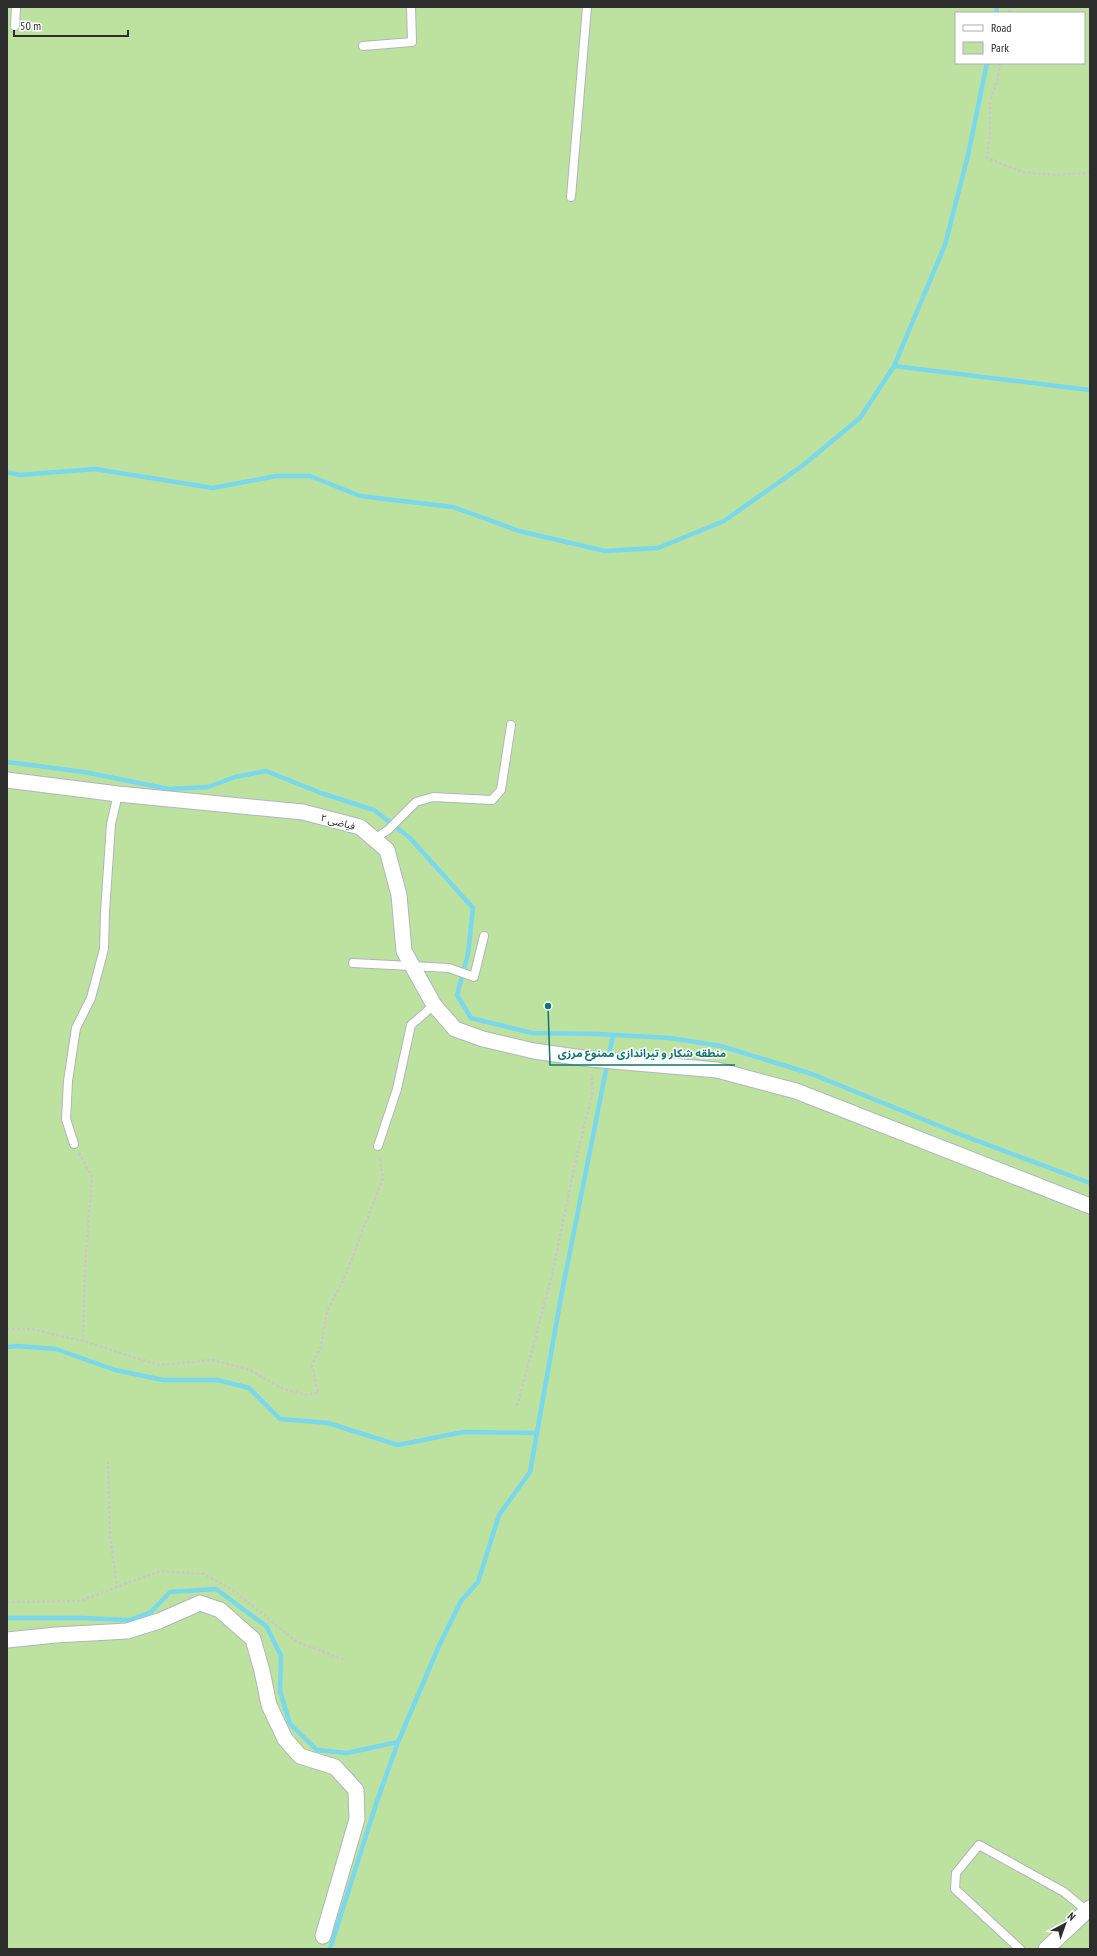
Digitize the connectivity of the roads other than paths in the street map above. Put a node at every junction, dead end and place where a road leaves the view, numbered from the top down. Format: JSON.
{"nodes":[{"id":1,"x":16,"y":7,"type":"edge"},
{"id":2,"x":411,"y":7,"type":"edge"},
{"id":3,"x":587,"y":7,"type":"edge"},
{"id":4,"x":15,"y":26,"type":"dead end"},
{"id":5,"x":363,"y":46,"type":"dead end"},
{"id":6,"x":571,"y":197,"type":"dead end"},
{"id":7,"x":511,"y":725,"type":"dead end"},
{"id":8,"x":7,"y":780,"type":"edge"},
{"id":9,"x":118,"y":794,"type":"junction"},
{"id":10,"x":374,"y":839,"type":"junction"},
{"id":11,"x":484,"y":936,"type":"dead end"},
{"id":12,"x":353,"y":963,"type":"dead end"},
{"id":13,"x":413,"y":967,"type":"junction"},
{"id":14,"x":434,"y":1005,"type":"junction"},
{"id":15,"x":74,"y":1144,"type":"road end"},
{"id":16,"x":378,"y":1146,"type":"road end"},
{"id":17,"x":1090,"y":1206,"type":"edge"},
{"id":18,"x":7,"y":1640,"type":"edge"},
{"id":19,"x":1089,"y":1910,"type":"edge"},
{"id":20,"x":323,"y":1936,"type":"dead end"},
{"id":21,"x":1020,"y":1949,"type":"edge"},
{"id":22,"x":1046,"y":1949,"type":"edge"}],
"edges":[{"from":1,"to":4,"type":"lane"},
{"from":2,"to":5,"type":"lane"},
{"from":3,"to":6,"type":"lane"},
{"from":7,"to":10,"type":"lane"},
{"from":8,"to":9,"type":"street","name":"فیاضی ۲"},
{"from":9,"to":10,"type":"street","name":"فیاضی ۲"},
{"from":9,"to":15,"type":"lane"},
{"from":10,"to":13,"type":"street","name":"فیاضی ۲"},
{"from":11,"to":13,"type":"lane"},
{"from":12,"to":13,"type":"lane"},
{"from":13,"to":14,"type":"street","name":"فیاضی ۲"},
{"from":14,"to":16,"type":"lane"},
{"from":14,"to":17,"type":"street","name":"فیاضی ۲"},
{"from":18,"to":20,"type":"street"},
{"from":19,"to":21,"type":"lane"},
{"from":19,"to":22,"type":"street"}]}
